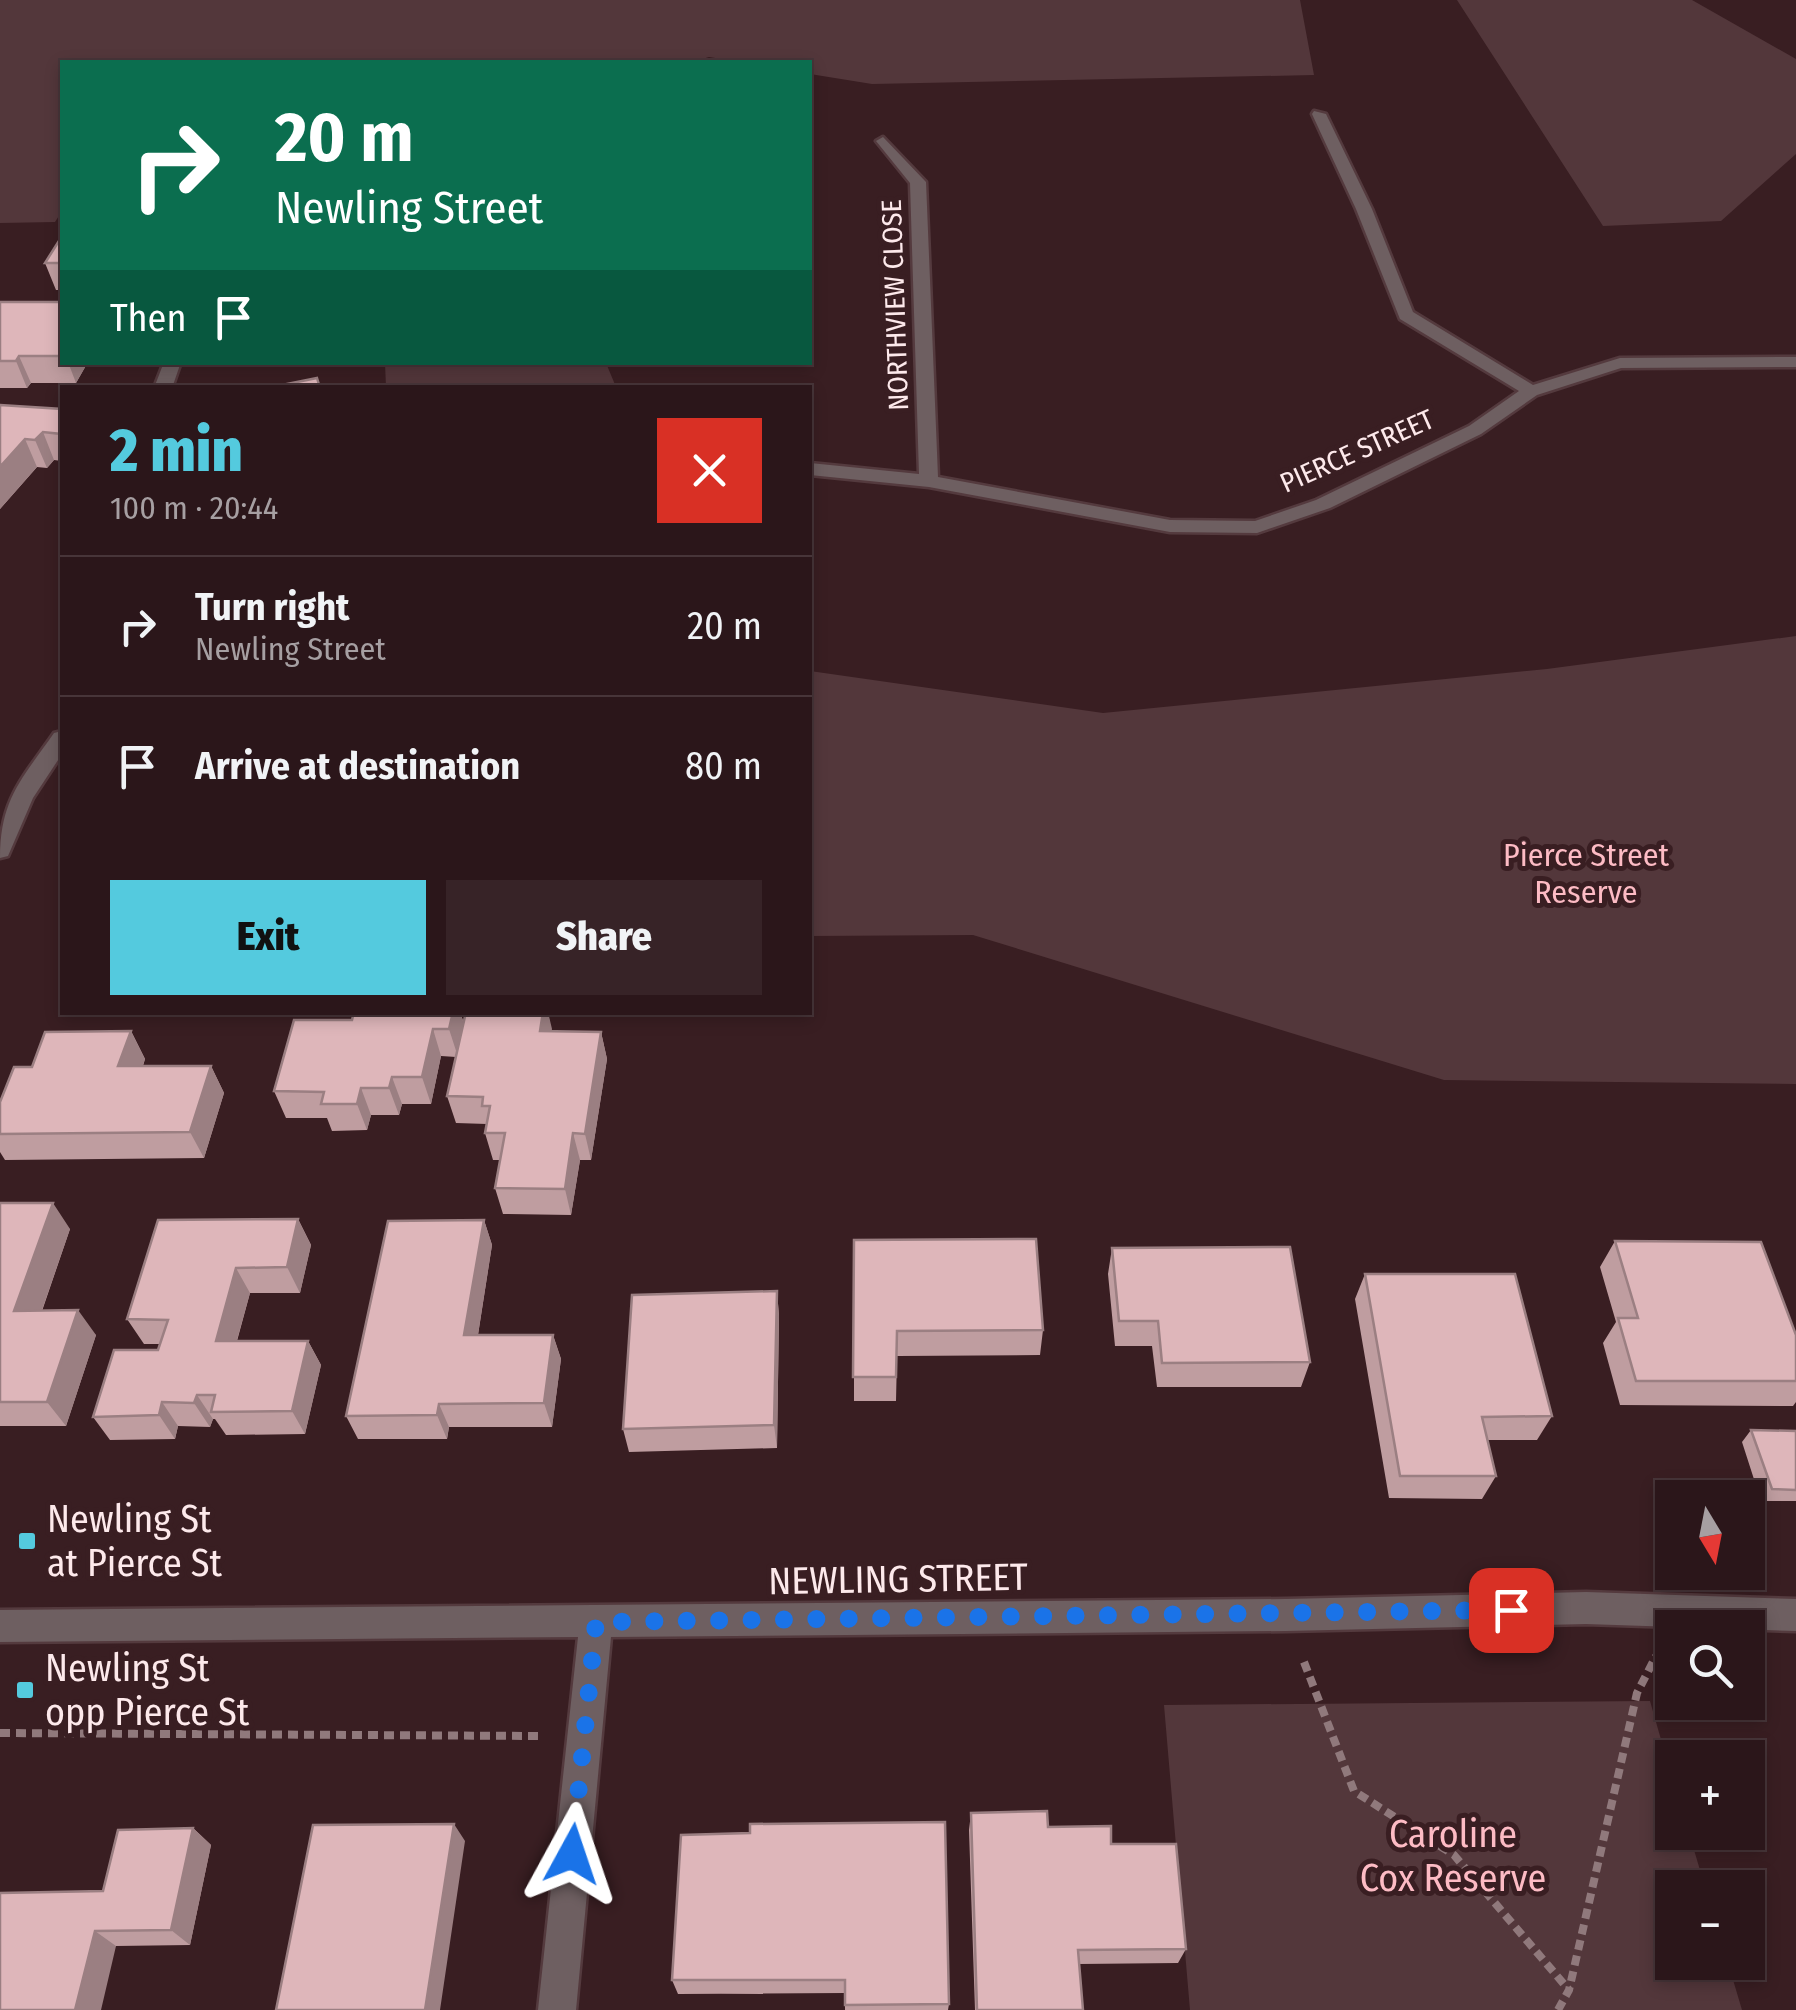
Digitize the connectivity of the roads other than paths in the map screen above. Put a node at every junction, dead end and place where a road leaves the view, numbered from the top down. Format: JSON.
{"nodes":[{"id":1,"x":1319,"y":114,"type":"dead end"},
{"id":2,"x":883,"y":141,"type":"dead end"},
{"id":3,"x":1796,"y":362,"type":"edge"},
{"id":4,"x":1532,"y":391,"type":"junction"},
{"id":5,"x":812,"y":469,"type":"edge"},
{"id":6,"x":929,"y":481,"type":"junction"},
{"id":7,"x":60,"y":741,"type":"edge"},
{"id":8,"x":0,"y":850,"type":"edge"},
{"id":9,"x":1796,"y":1615,"type":"edge"},
{"id":10,"x":596,"y":1622,"type":"junction"},
{"id":11,"x":0,"y":1626,"type":"edge"},
{"id":12,"x":558,"y":2010,"type":"edge"}],
"edges":[{"from":1,"to":4,"type":"street"},
{"from":2,"to":6,"type":"street","name":"NORTHVIEW CLOSE"},
{"from":3,"to":4,"type":"street","name":"PIERCE STREET"},
{"from":4,"to":6,"type":"street","name":"PIERCE STREET"},
{"from":5,"to":6,"type":"street","name":"PIERCE STREET"},
{"from":7,"to":8,"type":"street"},
{"from":9,"to":10,"type":"street","name":"NEWLING STREET"},
{"from":10,"to":11,"type":"street","name":"NEWLING STREET"},
{"from":10,"to":12,"type":"street"}]}
